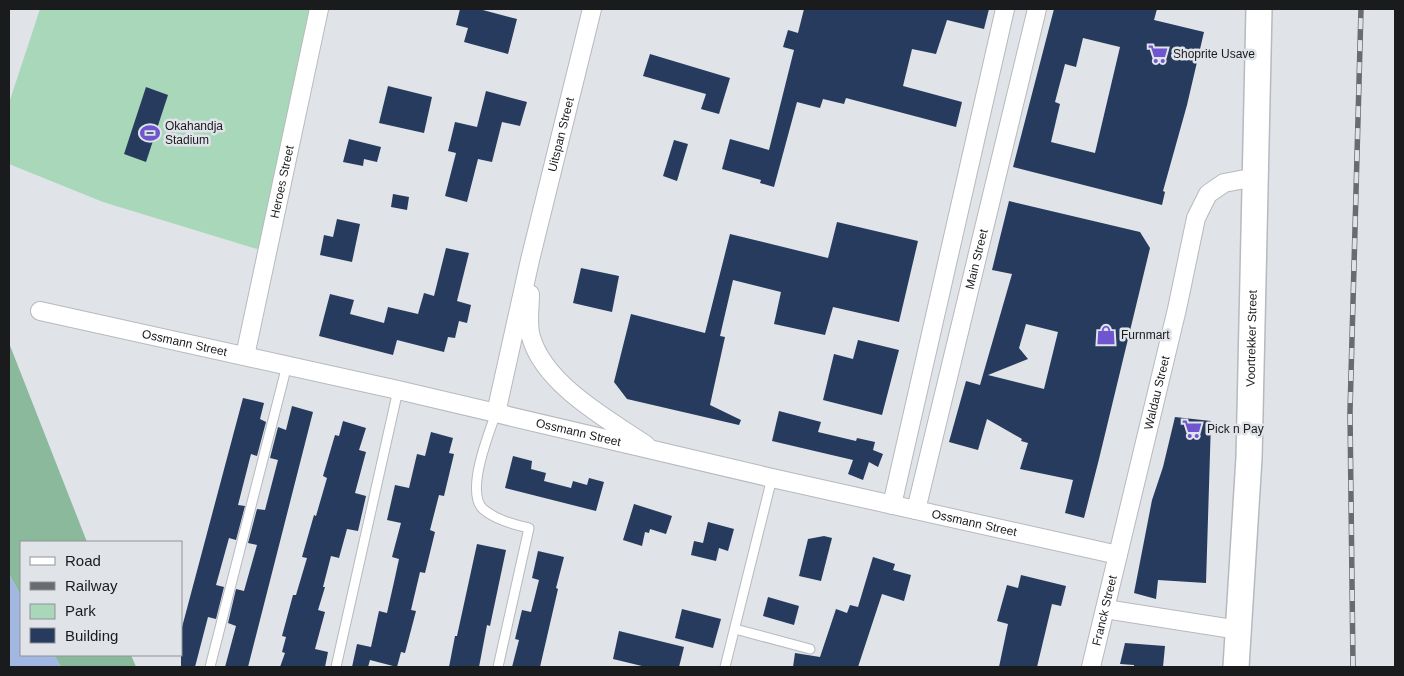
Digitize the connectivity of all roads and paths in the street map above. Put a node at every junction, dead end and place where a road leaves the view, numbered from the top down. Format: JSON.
{"nodes":[{"id":1,"x":319,"y":9,"type":"edge"},
{"id":2,"x":592,"y":9,"type":"edge"},
{"id":3,"x":1005,"y":9,"type":"edge"},
{"id":4,"x":1037,"y":9,"type":"edge"},
{"id":5,"x":1259,"y":9,"type":"edge"},
{"id":6,"x":1256,"y":177,"type":"junction"},
{"id":7,"x":530,"y":260,"type":"junction"},
{"id":8,"x":40,"y":311,"type":"dead end"},
{"id":9,"x":245,"y":356,"type":"junction"},
{"id":10,"x":288,"y":365,"type":"junction"},
{"id":11,"x":398,"y":390,"type":"junction"},
{"id":12,"x":496,"y":413,"type":"junction"},
{"id":13,"x":657,"y":452,"type":"junction"},
{"id":14,"x":772,"y":478,"type":"junction"},
{"id":15,"x":892,"y":505,"type":"junction"},
{"id":16,"x":916,"y":510,"type":"junction"},
{"id":17,"x":1118,"y":555,"type":"junction"},
{"id":18,"x":1106,"y":609,"type":"junction"},
{"id":19,"x":735,"y":629,"type":"junction"},
{"id":20,"x":1239,"y":630,"type":"junction"},
{"id":21,"x":810,"y":649,"type":"dead end"},
{"id":22,"x":210,"y":667,"type":"edge"},
{"id":23,"x":336,"y":667,"type":"edge"},
{"id":24,"x":498,"y":667,"type":"edge"},
{"id":25,"x":725,"y":667,"type":"edge"},
{"id":26,"x":1091,"y":667,"type":"edge"},
{"id":27,"x":1236,"y":667,"type":"edge"}],
"edges":[{"from":1,"to":9,"type":"street","name":"Heroes Street"},
{"from":2,"to":7,"type":"street","name":"Uitspan Street"},
{"from":3,"to":15,"type":"street"},
{"from":4,"to":16,"type":"street","name":"Main Street"},
{"from":5,"to":6,"type":"main road","name":"Voortrekker Street"},
{"from":6,"to":17,"type":"street","name":"Waldau Street"},
{"from":6,"to":20,"type":"main road","name":"Voortrekker Street"},
{"from":7,"to":12,"type":"street","name":"Uitspan Street"},
{"from":7,"to":13,"type":"street","name":"Uitspan Street"},
{"from":8,"to":9,"type":"street","name":"Ossmann Street"},
{"from":9,"to":10,"type":"street","name":"Ossmann Street"},
{"from":10,"to":11,"type":"street","name":"Ossmann Street"},
{"from":10,"to":22,"type":"lane"},
{"from":11,"to":12,"type":"street","name":"Ossmann Street"},
{"from":11,"to":23,"type":"lane"},
{"from":12,"to":13,"type":"street","name":"Ossmann Street"},
{"from":12,"to":24,"type":"lane"},
{"from":13,"to":14,"type":"street","name":"Ossmann Street"},
{"from":14,"to":15,"type":"street","name":"Ossmann Street"},
{"from":14,"to":19,"type":"lane"},
{"from":15,"to":16,"type":"street","name":"Ossmann Street"},
{"from":16,"to":17,"type":"street","name":"Ossmann Street"},
{"from":17,"to":18,"type":"street","name":"Franck Street"},
{"from":18,"to":20,"type":"street"},
{"from":18,"to":26,"type":"street","name":"Franck Street"},
{"from":19,"to":21,"type":"lane"},
{"from":19,"to":25,"type":"lane"},
{"from":20,"to":27,"type":"main road","name":"Voortrekker Street"}]}
